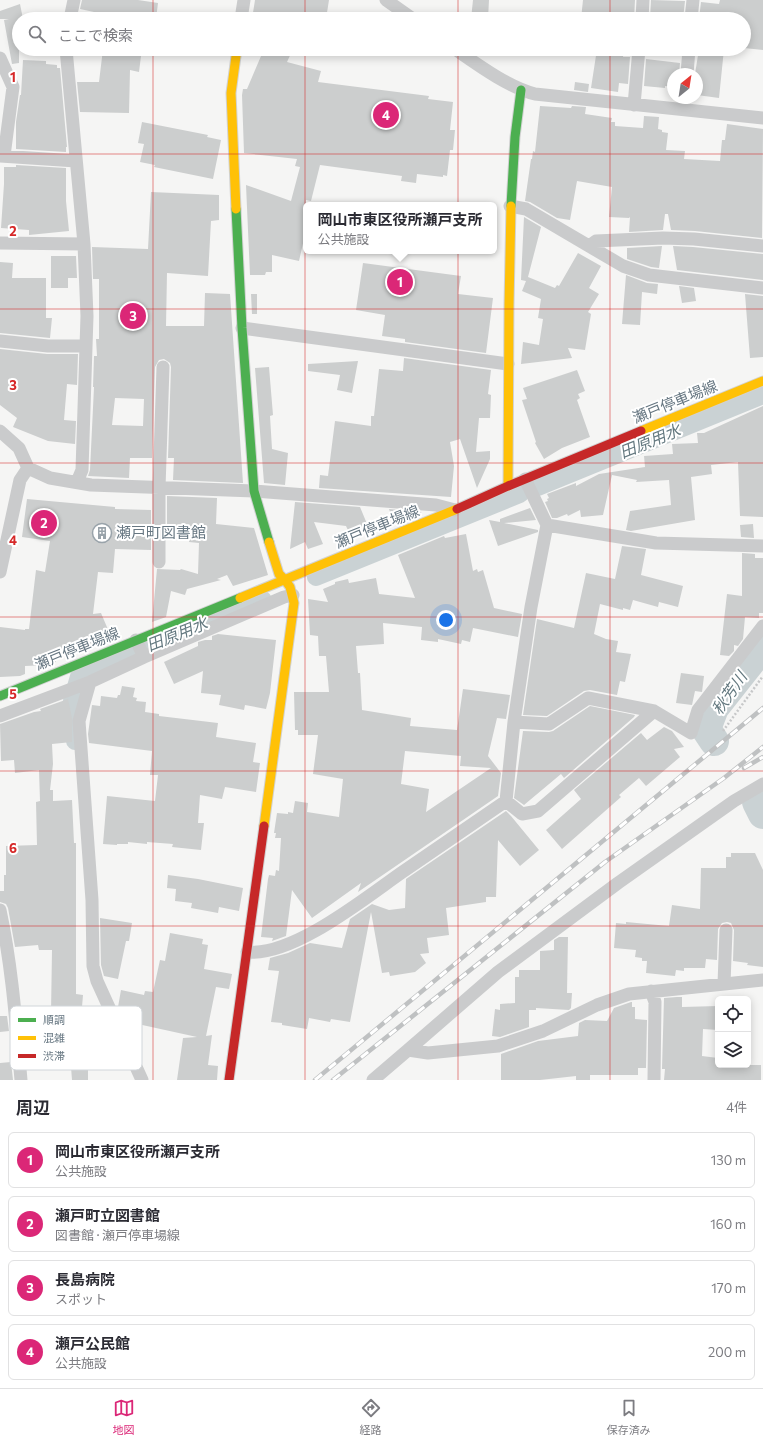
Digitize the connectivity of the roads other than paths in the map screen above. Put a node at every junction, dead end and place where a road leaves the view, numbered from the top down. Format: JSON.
{"nodes":[{"id":1,"x":74,"y":0,"type":"edge"},
{"id":2,"x":244,"y":0,"type":"edge"},
{"id":3,"x":386,"y":0,"type":"edge"},
{"id":4,"x":643,"y":0,"type":"edge"},
{"id":5,"x":693,"y":0,"type":"edge"},
{"id":6,"x":71,"y":12,"type":"edge"},
{"id":7,"x":243,"y":12,"type":"edge"},
{"id":8,"x":403,"y":12,"type":"edge"},
{"id":9,"x":642,"y":12,"type":"edge"},
{"id":10,"x":692,"y":12,"type":"edge"},
{"id":11,"x":67,"y":56,"type":"edge"},
{"id":12,"x":236,"y":56,"type":"edge"},
{"id":13,"x":466,"y":56,"type":"edge"},
{"id":14,"x":638,"y":56,"type":"edge"},
{"id":15,"x":688,"y":56,"type":"edge"},
{"id":16,"x":0,"y":58,"type":"edge"},
{"id":17,"x":687,"y":68,"type":"edge"},
{"id":18,"x":521,"y":90,"type":"junction"},
{"id":19,"x":684,"y":104,"type":"edge"},
{"id":20,"x":634,"y":105,"type":"junction"},
{"id":21,"x":763,"y":118,"type":"edge"},
{"id":22,"x":2,"y":156,"type":"edge"},
{"id":23,"x":76,"y":161,"type":"junction"},
{"id":24,"x":510,"y":206,"type":"junction"},
{"id":25,"x":0,"y":243,"type":"edge"},
{"id":26,"x":84,"y":244,"type":"junction"},
{"id":27,"x":589,"y":246,"type":"junction"},
{"id":28,"x":763,"y":246,"type":"edge"},
{"id":29,"x":763,"y":288,"type":"edge"},
{"id":30,"x":242,"y":328,"type":"junction"},
{"id":31,"x":0,"y":341,"type":"edge"},
{"id":32,"x":86,"y":346,"type":"junction"},
{"id":33,"x":508,"y":364,"type":"junction"},
{"id":34,"x":163,"y":366,"type":"dead end"},
{"id":35,"x":763,"y":381,"type":"edge"},
{"id":36,"x":0,"y":431,"type":"edge"},
{"id":37,"x":28,"y":468,"type":"junction"},
{"id":38,"x":525,"y":478,"type":"junction"},
{"id":39,"x":77,"y":482,"type":"junction"},
{"id":40,"x":508,"y":486,"type":"junction"},
{"id":41,"x":159,"y":488,"type":"junction"},
{"id":42,"x":254,"y":491,"type":"junction"},
{"id":43,"x":455,"y":510,"type":"junction"},
{"id":44,"x":547,"y":525,"type":"junction"},
{"id":45,"x":763,"y":546,"type":"edge"},
{"id":46,"x":159,"y":562,"type":"dead end"},
{"id":47,"x":0,"y":572,"type":"edge"},
{"id":48,"x":286,"y":579,"type":"junction"},
{"id":49,"x":293,"y":595,"type":"junction"},
{"id":50,"x":763,"y":626,"type":"edge"},
{"id":51,"x":140,"y":649,"type":"junction"},
{"id":52,"x":90,"y":682,"type":"junction"},
{"id":53,"x":0,"y":696,"type":"edge"},
{"id":54,"x":654,"y":711,"type":"junction"},
{"id":55,"x":0,"y":716,"type":"edge"},
{"id":56,"x":514,"y":722,"type":"junction"},
{"id":57,"x":763,"y":784,"type":"edge"},
{"id":58,"x":506,"y":801,"type":"junction"},
{"id":59,"x":0,"y":910,"type":"edge"},
{"id":60,"x":726,"y":930,"type":"dead end"},
{"id":61,"x":247,"y":952,"type":"junction"},
{"id":62,"x":763,"y":980,"type":"edge"},
{"id":63,"x":724,"y":984,"type":"junction"},
{"id":64,"x":651,"y":991,"type":"junction"},
{"id":65,"x":14,"y":1006,"type":"edge"},
{"id":66,"x":108,"y":1006,"type":"edge"},
{"id":67,"x":408,"y":1050,"type":"junction"},
{"id":68,"x":20,"y":1070,"type":"edge"},
{"id":69,"x":137,"y":1070,"type":"edge"},
{"id":70,"x":21,"y":1080,"type":"edge"},
{"id":71,"x":142,"y":1080,"type":"edge"},
{"id":72,"x":229,"y":1080,"type":"edge"},
{"id":73,"x":373,"y":1080,"type":"edge"},
{"id":74,"x":654,"y":1080,"type":"edge"}],
"edges":[{"from":1,"to":6,"type":"street"},
{"from":2,"to":7,"type":"street"},
{"from":3,"to":8,"type":"street"},
{"from":4,"to":9,"type":"street"},
{"from":5,"to":10,"type":"street"},
{"from":11,"to":23,"type":"street"},
{"from":12,"to":30,"type":"street"},
{"from":13,"to":18,"type":"street"},
{"from":14,"to":20,"type":"street"},
{"from":15,"to":17,"type":"street"},
{"from":16,"to":22,"type":"street"},
{"from":18,"to":20,"type":"street"},
{"from":18,"to":24,"type":"street"},
{"from":19,"to":20,"type":"street"},
{"from":19,"to":21,"type":"street"},
{"from":22,"to":23,"type":"street"},
{"from":23,"to":26,"type":"street"},
{"from":24,"to":27,"type":"street"},
{"from":24,"to":33,"type":"street"},
{"from":25,"to":26,"type":"street"},
{"from":26,"to":32,"type":"street"},
{"from":27,"to":28,"type":"street"},
{"from":27,"to":29,"type":"street"},
{"from":30,"to":33,"type":"street"},
{"from":30,"to":42,"type":"street"},
{"from":31,"to":32,"type":"street"},
{"from":32,"to":39,"type":"street"},
{"from":33,"to":40,"type":"street"},
{"from":34,"to":41,"type":"street"},
{"from":35,"to":38,"type":"street","name":"瀬戸停車場線"},
{"from":36,"to":37,"type":"street"},
{"from":37,"to":39,"type":"street"},
{"from":37,"to":47,"type":"street"},
{"from":38,"to":40,"type":"street","name":"瀬戸停車場線"},
{"from":38,"to":44,"type":"street"},
{"from":39,"to":41,"type":"street"},
{"from":40,"to":43,"type":"street","name":"瀬戸停車場線"},
{"from":41,"to":42,"type":"street"},
{"from":41,"to":46,"type":"street"},
{"from":42,"to":43,"type":"street"},
{"from":42,"to":48,"type":"street"},
{"from":43,"to":48,"type":"street","name":"瀬戸停車場線"},
{"from":44,"to":45,"type":"street"},
{"from":44,"to":56,"type":"street"},
{"from":48,"to":49,"type":"street"},
{"from":48,"to":51,"type":"street","name":"瀬戸停車場線"},
{"from":49,"to":51,"type":"street"},
{"from":49,"to":61,"type":"street"},
{"from":50,"to":54,"type":"street"},
{"from":51,"to":52,"type":"street"},
{"from":51,"to":53,"type":"street","name":"瀬戸停車場線"},
{"from":52,"to":55,"type":"street"},
{"from":52,"to":66,"type":"street"},
{"from":54,"to":56,"type":"street"},
{"from":54,"to":58,"type":"street"},
{"from":56,"to":58,"type":"street"},
{"from":57,"to":67,"type":"street"},
{"from":58,"to":61,"type":"street"},
{"from":59,"to":65,"type":"street"},
{"from":60,"to":63,"type":"street"},
{"from":61,"to":72,"type":"street"},
{"from":62,"to":63,"type":"street"},
{"from":63,"to":64,"type":"street"},
{"from":64,"to":67,"type":"street"},
{"from":64,"to":74,"type":"street"},
{"from":67,"to":73,"type":"street"},
{"from":68,"to":70,"type":"street"},
{"from":69,"to":71,"type":"street"}]}
